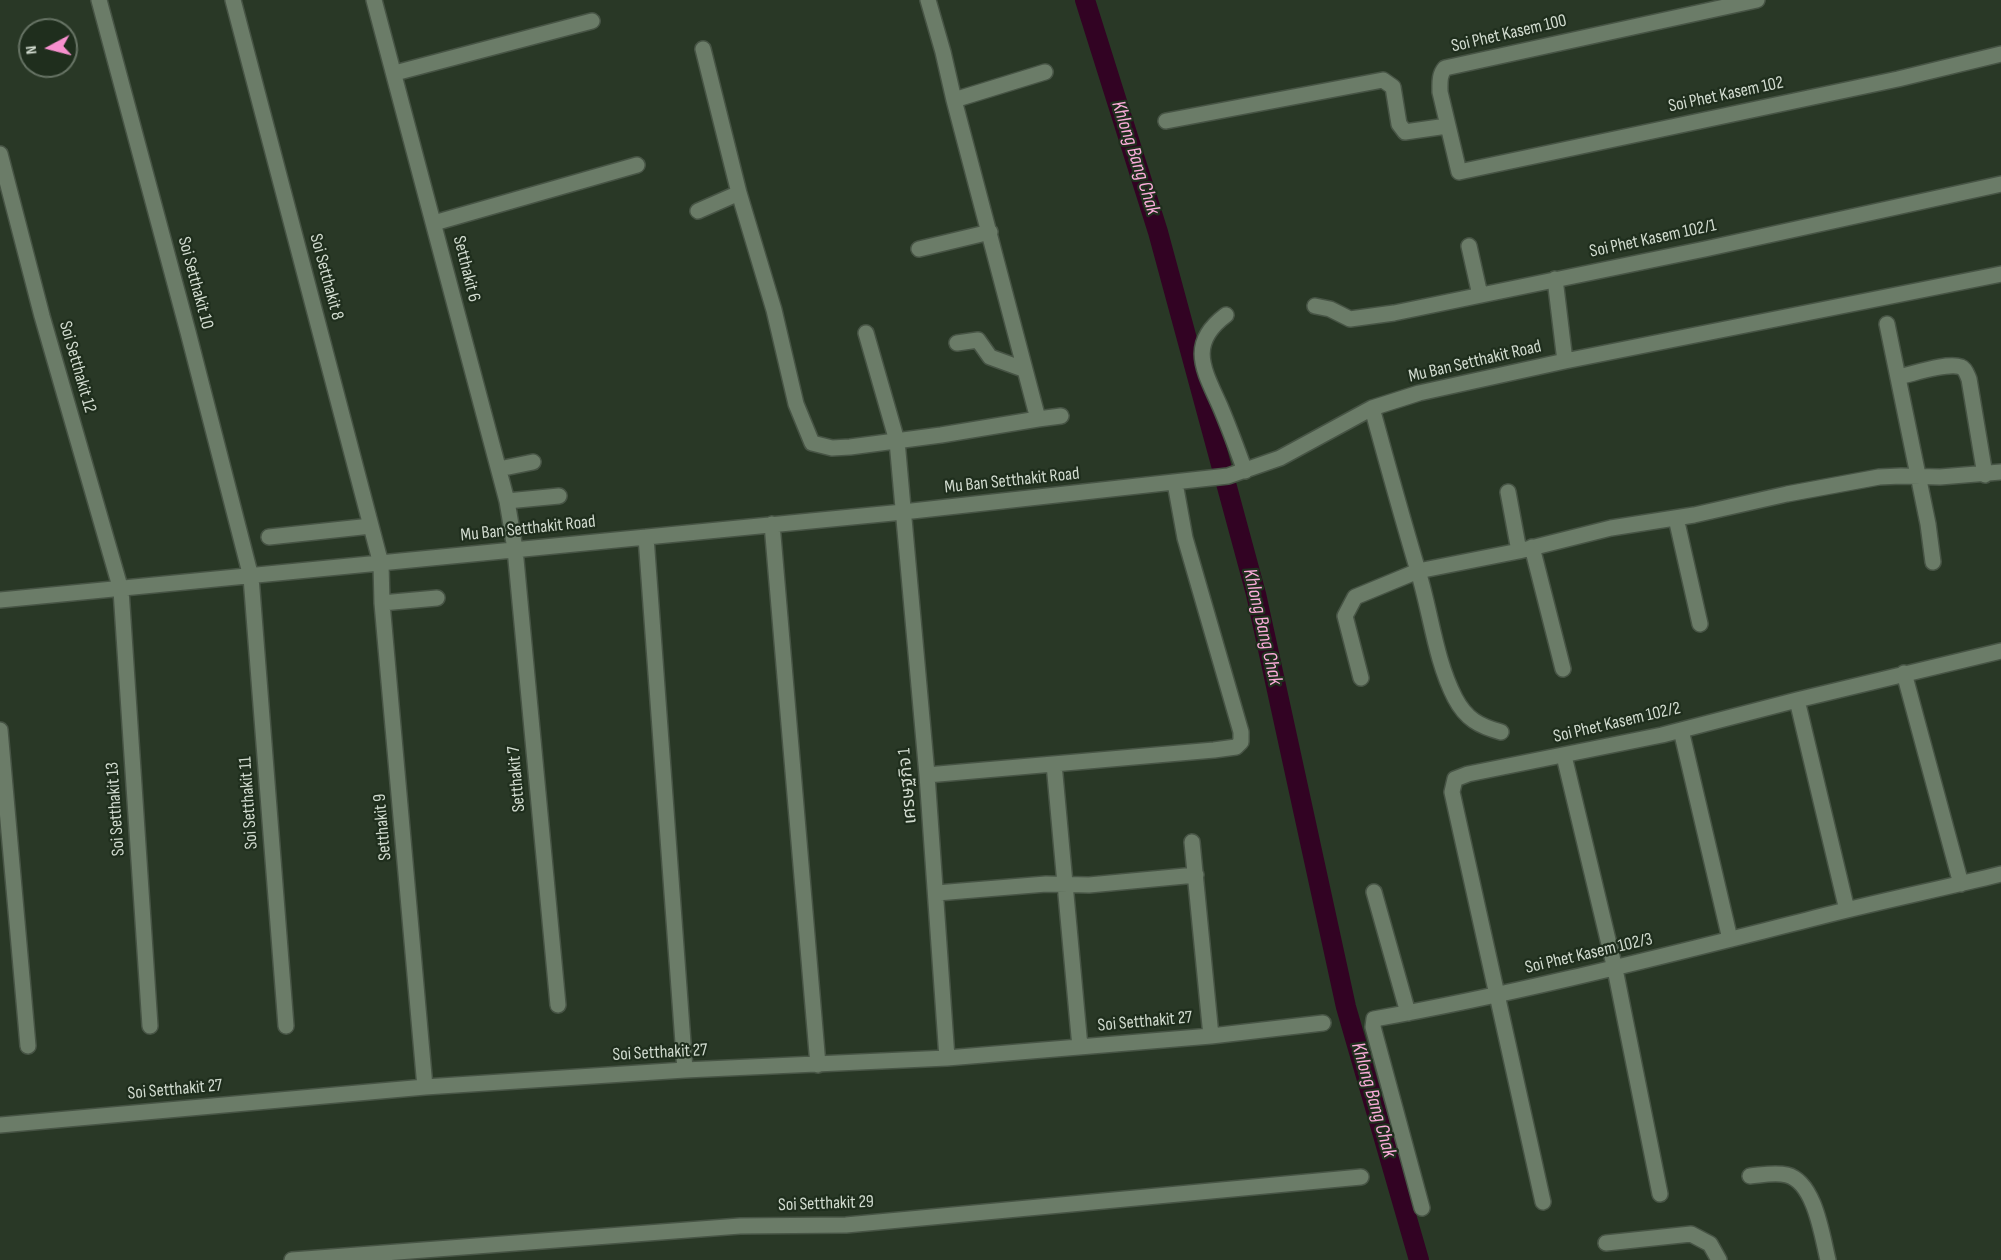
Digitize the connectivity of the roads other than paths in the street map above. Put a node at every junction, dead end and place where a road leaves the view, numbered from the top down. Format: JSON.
{"nodes":[{"id":1,"x":99,"y":0,"type":"edge"},
{"id":2,"x":233,"y":0,"type":"edge"},
{"id":3,"x":374,"y":0,"type":"edge"},
{"id":4,"x":927,"y":0,"type":"edge"},
{"id":5,"x":1757,"y":0,"type":"edge"},
{"id":6,"x":592,"y":21,"type":"dead end"},
{"id":7,"x":703,"y":50,"type":"dead end"},
{"id":8,"x":2001,"y":54,"type":"edge"},
{"id":9,"x":1045,"y":72,"type":"dead end"},
{"id":10,"x":394,"y":73,"type":"junction"},
{"id":11,"x":954,"y":100,"type":"junction"},
{"id":12,"x":1166,"y":121,"type":"dead end"},
{"id":13,"x":1447,"y":126,"type":"junction"},
{"id":14,"x":0,"y":154,"type":"edge"},
{"id":15,"x":637,"y":165,"type":"dead end"},
{"id":16,"x":1460,"y":172,"type":"joint"},
{"id":17,"x":2001,"y":184,"type":"edge"},
{"id":18,"x":739,"y":194,"type":"junction"},
{"id":19,"x":698,"y":210,"type":"dead end"},
{"id":20,"x":434,"y":223,"type":"junction"},
{"id":21,"x":990,"y":232,"type":"junction"},
{"id":22,"x":1469,"y":246,"type":"dead end"},
{"id":23,"x":919,"y":249,"type":"dead end"},
{"id":24,"x":2001,"y":274,"type":"edge"},
{"id":25,"x":1555,"y":279,"type":"junction"},
{"id":26,"x":1480,"y":295,"type":"junction"},
{"id":27,"x":1315,"y":306,"type":"dead end"},
{"id":28,"x":1226,"y":315,"type":"dead end"},
{"id":29,"x":1887,"y":324,"type":"dead end"},
{"id":30,"x":866,"y":333,"type":"dead end"},
{"id":31,"x":957,"y":343,"type":"dead end"},
{"id":32,"x":1565,"y":361,"type":"junction"},
{"id":33,"x":1023,"y":369,"type":"junction"},
{"id":34,"x":1898,"y":377,"type":"junction"},
{"id":35,"x":1372,"y":408,"type":"junction"},
{"id":36,"x":1060,"y":416,"type":"dead end"},
{"id":37,"x":1038,"y":419,"type":"junction"},
{"id":38,"x":897,"y":441,"type":"junction"},
{"id":39,"x":532,"y":462,"type":"dead end"},
{"id":40,"x":499,"y":469,"type":"junction"},
{"id":41,"x":1245,"y":471,"type":"junction"},
{"id":42,"x":2001,"y":472,"type":"edge"},
{"id":43,"x":1985,"y":475,"type":"junction"},
{"id":44,"x":1918,"y":476,"type":"junction"},
{"id":45,"x":1176,"y":483,"type":"junction"},
{"id":46,"x":1508,"y":492,"type":"dead end"},
{"id":47,"x":559,"y":496,"type":"dead end"},
{"id":48,"x":507,"y":501,"type":"junction"},
{"id":49,"x":903,"y":512,"type":"junction"},
{"id":50,"x":1676,"y":518,"type":"junction"},
{"id":51,"x":772,"y":524,"type":"junction"},
{"id":52,"x":371,"y":526,"type":"junction"},
{"id":53,"x":269,"y":537,"type":"dead end"},
{"id":54,"x":646,"y":537,"type":"junction"},
{"id":55,"x":515,"y":549,"type":"junction"},
{"id":56,"x":1526,"y":549,"type":"junction"},
{"id":57,"x":1933,"y":562,"type":"dead end"},
{"id":58,"x":381,"y":564,"type":"junction"},
{"id":59,"x":1418,"y":571,"type":"junction"},
{"id":60,"x":251,"y":577,"type":"junction"},
{"id":61,"x":121,"y":590,"type":"junction"},
{"id":62,"x":437,"y":597,"type":"dead end"},
{"id":63,"x":0,"y":600,"type":"edge"},
{"id":64,"x":382,"y":603,"type":"junction"},
{"id":65,"x":1700,"y":624,"type":"dead end"},
{"id":66,"x":2001,"y":651,"type":"edge"},
{"id":67,"x":1563,"y":669,"type":"dead end"},
{"id":68,"x":1904,"y":673,"type":"junction"},
{"id":69,"x":1361,"y":678,"type":"dead end"},
{"id":70,"x":1797,"y":700,"type":"junction"},
{"id":71,"x":0,"y":730,"type":"edge"},
{"id":72,"x":1681,"y":730,"type":"junction"},
{"id":73,"x":1501,"y":732,"type":"dead end"},
{"id":74,"x":1564,"y":756,"type":"junction"},
{"id":75,"x":1054,"y":764,"type":"junction"},
{"id":76,"x":927,"y":775,"type":"junction"},
{"id":77,"x":1192,"y":842,"type":"dead end"},
{"id":78,"x":2001,"y":874,"type":"edge"},
{"id":79,"x":1196,"y":875,"type":"junction"},
{"id":80,"x":1961,"y":884,"type":"junction"},
{"id":81,"x":1065,"y":885,"type":"junction"},
{"id":82,"x":1374,"y":891,"type":"dead end"},
{"id":83,"x":937,"y":894,"type":"junction"},
{"id":84,"x":1846,"y":910,"type":"junction"},
{"id":85,"x":1730,"y":939,"type":"junction"},
{"id":86,"x":1615,"y":969,"type":"junction"},
{"id":87,"x":1496,"y":995,"type":"junction"},
{"id":88,"x":558,"y":1005,"type":"dead end"},
{"id":89,"x":1408,"y":1013,"type":"junction"},
{"id":90,"x":1323,"y":1023,"type":"dead end"},
{"id":91,"x":150,"y":1026,"type":"dead end"},
{"id":92,"x":286,"y":1026,"type":"dead end"},
{"id":93,"x":1211,"y":1036,"type":"junction"},
{"id":94,"x":28,"y":1046,"type":"dead end"},
{"id":95,"x":1080,"y":1047,"type":"junction"},
{"id":96,"x":947,"y":1058,"type":"junction"},
{"id":97,"x":818,"y":1065,"type":"junction"},
{"id":98,"x":685,"y":1070,"type":"junction"},
{"id":99,"x":426,"y":1088,"type":"junction"},
{"id":100,"x":0,"y":1125,"type":"edge"},
{"id":101,"x":1750,"y":1176,"type":"dead end"},
{"id":102,"x":1360,"y":1177,"type":"dead end"},
{"id":103,"x":1660,"y":1194,"type":"dead end"},
{"id":104,"x":1543,"y":1202,"type":"dead end"},
{"id":105,"x":1422,"y":1208,"type":"dead end"},
{"id":106,"x":1606,"y":1243,"type":"dead end"},
{"id":107,"x":292,"y":1260,"type":"edge"},
{"id":108,"x":1719,"y":1260,"type":"edge"},
{"id":109,"x":1828,"y":1260,"type":"edge"}],
"edges":[{"from":1,"to":60,"type":"street","name":"Soi Setthakit 10"},
{"from":2,"to":52,"type":"street","name":"Soi Setthakit 8"},
{"from":3,"to":10,"type":"street","name":"Setthakit 6"},
{"from":4,"to":11,"type":"street"},
{"from":5,"to":13,"type":"street","name":"Soi Phet Kasem 100"},
{"from":6,"to":10,"type":"street"},
{"from":7,"to":18,"type":"street"},
{"from":8,"to":16,"type":"street","name":"Soi Phet Kasem 102"},
{"from":9,"to":11,"type":"street"},
{"from":10,"to":20,"type":"street","name":"Setthakit 6"},
{"from":11,"to":21,"type":"street"},
{"from":12,"to":13,"type":"street"},
{"from":13,"to":16,"type":"street","name":"Soi Phet Kasem 100"},
{"from":14,"to":61,"type":"street","name":"Soi Setthakit 12"},
{"from":15,"to":20,"type":"street"},
{"from":17,"to":25,"type":"street","name":"Soi Phet Kasem 102/1"},
{"from":18,"to":19,"type":"street"},
{"from":18,"to":38,"type":"street"},
{"from":20,"to":40,"type":"street","name":"Setthakit 6"},
{"from":21,"to":23,"type":"street"},
{"from":21,"to":33,"type":"street"},
{"from":22,"to":26,"type":"street"},
{"from":24,"to":32,"type":"street","name":"Mu Ban Setthakit Road"},
{"from":25,"to":26,"type":"street","name":"Soi Phet Kasem 102/1"},
{"from":25,"to":32,"type":"street"},
{"from":26,"to":27,"type":"street","name":"Soi Phet Kasem 102/1"},
{"from":28,"to":41,"type":"street"},
{"from":29,"to":34,"type":"street"},
{"from":30,"to":38,"type":"street","name":"เศรษฐกิจ 1"},
{"from":31,"to":33,"type":"street"},
{"from":32,"to":35,"type":"street","name":"Mu Ban Setthakit Road"},
{"from":33,"to":37,"type":"street"},
{"from":34,"to":43,"type":"street"},
{"from":34,"to":44,"type":"street"},
{"from":35,"to":41,"type":"street","name":"Mu Ban Setthakit Road"},
{"from":35,"to":59,"type":"street"},
{"from":36,"to":37,"type":"street"},
{"from":37,"to":38,"type":"street"},
{"from":38,"to":49,"type":"street","name":"เศรษฐกิจ 1"},
{"from":39,"to":40,"type":"street"},
{"from":40,"to":48,"type":"street","name":"Setthakit 6"},
{"from":41,"to":45,"type":"street","name":"Mu Ban Setthakit Road"},
{"from":42,"to":43,"type":"street"},
{"from":43,"to":44,"type":"street"},
{"from":44,"to":50,"type":"street"},
{"from":44,"to":57,"type":"street"},
{"from":45,"to":49,"type":"street","name":"Mu Ban Setthakit Road"},
{"from":45,"to":75,"type":"street"},
{"from":46,"to":56,"type":"street"},
{"from":47,"to":48,"type":"street"},
{"from":48,"to":55,"type":"street","name":"Setthakit 6"},
{"from":49,"to":51,"type":"street","name":"Mu Ban Setthakit Road"},
{"from":49,"to":76,"type":"street","name":"เศรษฐกิจ 1"},
{"from":50,"to":56,"type":"street"},
{"from":50,"to":65,"type":"street"},
{"from":51,"to":54,"type":"street","name":"Mu Ban Setthakit Road"},
{"from":51,"to":97,"type":"street"},
{"from":52,"to":53,"type":"street"},
{"from":52,"to":58,"type":"street","name":"Soi Setthakit 8"},
{"from":54,"to":55,"type":"street","name":"Mu Ban Setthakit Road"},
{"from":54,"to":98,"type":"street"},
{"from":55,"to":58,"type":"street","name":"Mu Ban Setthakit Road"},
{"from":55,"to":88,"type":"street","name":"Setthakit 7"},
{"from":56,"to":59,"type":"street"},
{"from":56,"to":67,"type":"street"},
{"from":58,"to":60,"type":"street","name":"Mu Ban Setthakit Road"},
{"from":58,"to":64,"type":"street","name":"Setthakit 9"},
{"from":59,"to":69,"type":"street"},
{"from":59,"to":73,"type":"street"},
{"from":60,"to":61,"type":"street","name":"Mu Ban Setthakit Road"},
{"from":60,"to":92,"type":"street","name":"Soi Setthakit 11"},
{"from":61,"to":63,"type":"street","name":"Mu Ban Setthakit Road"},
{"from":61,"to":91,"type":"street","name":"Soi Setthakit 13"},
{"from":62,"to":64,"type":"street"},
{"from":64,"to":99,"type":"street","name":"Setthakit 9"},
{"from":66,"to":68,"type":"street","name":"Soi Phet Kasem 102/2"},
{"from":68,"to":70,"type":"street","name":"Soi Phet Kasem 102/2"},
{"from":68,"to":80,"type":"street"},
{"from":70,"to":72,"type":"street","name":"Soi Phet Kasem 102/2"},
{"from":70,"to":84,"type":"street"},
{"from":71,"to":94,"type":"street"},
{"from":72,"to":74,"type":"street","name":"Soi Phet Kasem 102/2"},
{"from":72,"to":85,"type":"street"},
{"from":74,"to":86,"type":"street"},
{"from":74,"to":87,"type":"street","name":"Soi Phet Kasem 102/2"},
{"from":75,"to":76,"type":"street"},
{"from":75,"to":81,"type":"street"},
{"from":76,"to":83,"type":"street","name":"เศรษฐกิจ 1"},
{"from":77,"to":79,"type":"street"},
{"from":78,"to":80,"type":"street","name":"Soi Phet Kasem 102/3"},
{"from":79,"to":81,"type":"street"},
{"from":79,"to":93,"type":"street"},
{"from":80,"to":84,"type":"street","name":"Soi Phet Kasem 102/3"},
{"from":81,"to":83,"type":"street"},
{"from":81,"to":95,"type":"street"},
{"from":82,"to":89,"type":"street"},
{"from":83,"to":96,"type":"street","name":"เศรษฐกิจ 1"},
{"from":84,"to":85,"type":"street","name":"Soi Phet Kasem 102/3"},
{"from":85,"to":86,"type":"street","name":"Soi Phet Kasem 102/3"},
{"from":86,"to":87,"type":"street","name":"Soi Phet Kasem 102/3"},
{"from":86,"to":103,"type":"street"},
{"from":87,"to":89,"type":"street","name":"Soi Phet Kasem 102/3"},
{"from":87,"to":104,"type":"street"},
{"from":89,"to":105,"type":"street","name":"Soi Phet Kasem 102/3"},
{"from":90,"to":93,"type":"street","name":"Soi Setthakit 27"},
{"from":93,"to":95,"type":"street","name":"Soi Setthakit 27"},
{"from":95,"to":96,"type":"street","name":"Soi Setthakit 27"},
{"from":96,"to":97,"type":"street","name":"Soi Setthakit 27"},
{"from":97,"to":98,"type":"street","name":"Soi Setthakit 27"},
{"from":98,"to":99,"type":"street","name":"Soi Setthakit 27"},
{"from":99,"to":100,"type":"street","name":"Soi Setthakit 27"},
{"from":101,"to":109,"type":"street"},
{"from":102,"to":107,"type":"street","name":"Soi Setthakit 29"},
{"from":106,"to":108,"type":"street"}]}
